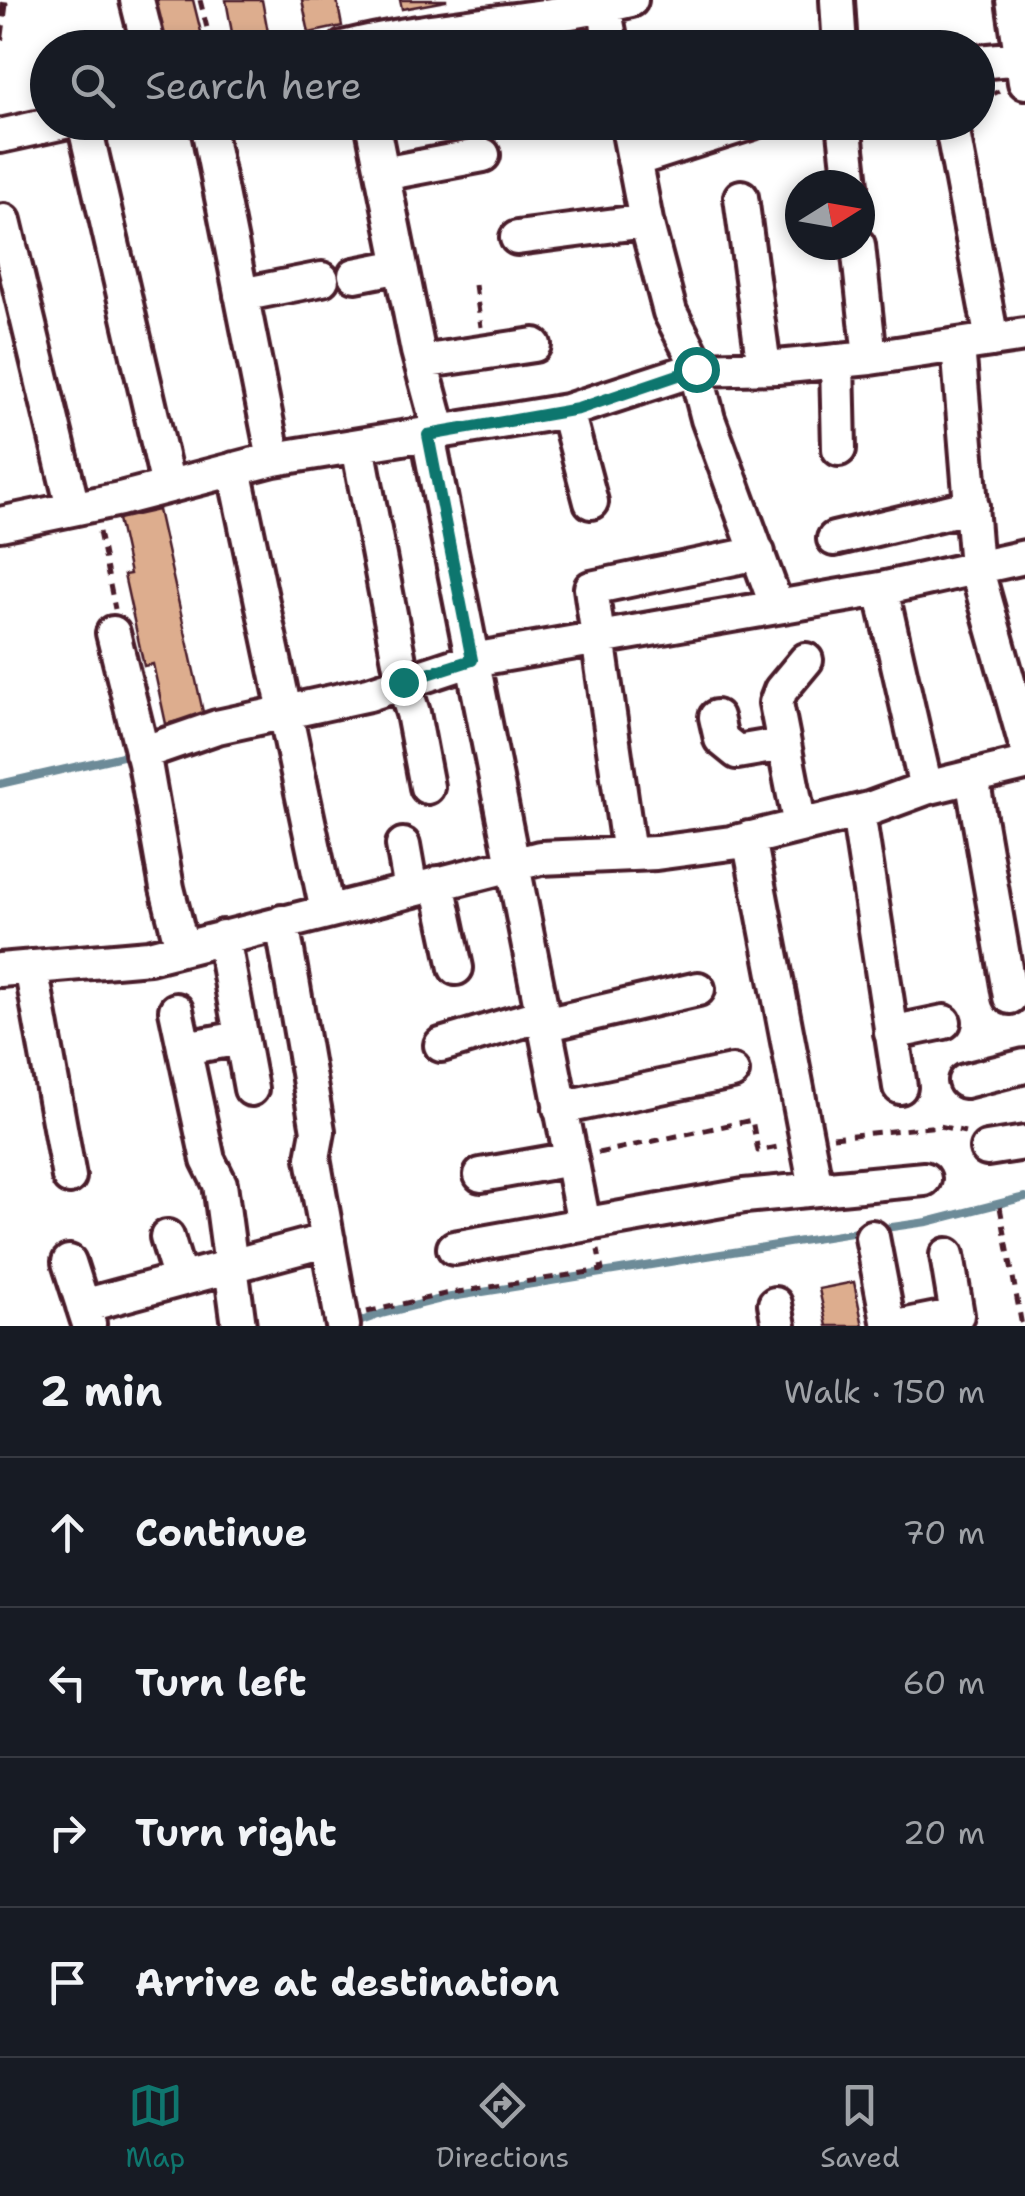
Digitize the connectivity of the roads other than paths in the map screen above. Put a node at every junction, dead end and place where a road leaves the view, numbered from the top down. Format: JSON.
{"nodes":[{"id":1,"x":137,"y":0,"type":"edge"},
{"id":2,"x":837,"y":0,"type":"edge"},
{"id":3,"x":1013,"y":0,"type":"edge"},
{"id":4,"x":618,"y":3,"type":"edge"},
{"id":5,"x":551,"y":8,"type":"edge"},
{"id":6,"x":462,"y":12,"type":"edge"},
{"id":7,"x":144,"y":30,"type":"edge"},
{"id":8,"x":404,"y":30,"type":"edge"},
{"id":9,"x":614,"y":30,"type":"edge"},
{"id":10,"x":839,"y":30,"type":"edge"},
{"id":11,"x":995,"y":65,"type":"edge"},
{"id":12,"x":1023,"y":70,"type":"edge"},
{"id":13,"x":30,"y":129,"type":"edge"},
{"id":14,"x":0,"y":136,"type":"edge"},
{"id":15,"x":88,"y":140,"type":"edge"},
{"id":16,"x":211,"y":140,"type":"edge"},
{"id":17,"x":376,"y":140,"type":"edge"},
{"id":18,"x":630,"y":140,"type":"edge"},
{"id":19,"x":697,"y":140,"type":"edge"},
{"id":20,"x":845,"y":140,"type":"edge"},
{"id":21,"x":954,"y":140,"type":"edge"},
{"id":22,"x":484,"y":155,"type":"dead end"},
{"id":23,"x":634,"y":160,"type":"junction"},
{"id":24,"x":849,"y":170,"type":"edge"},
{"id":25,"x":384,"y":174,"type":"junction"},
{"id":26,"x":740,"y":197,"type":"dead end"},
{"id":27,"x":4,"y":221,"type":"dead end"},
{"id":28,"x":646,"y":221,"type":"junction"},
{"id":29,"x":517,"y":238,"type":"dead end"},
{"id":30,"x":860,"y":260,"type":"edge"},
{"id":31,"x":402,"y":266,"type":"junction"},
{"id":32,"x":355,"y":275,"type":"dead end"},
{"id":33,"x":322,"y":279,"type":"dead end"},
{"id":34,"x":241,"y":295,"type":"junction"},
{"id":35,"x":1025,"y":335,"type":"edge"},
{"id":36,"x":992,"y":340,"type":"junction"},
{"id":37,"x":534,"y":345,"type":"dead end"},
{"id":38,"x":958,"y":345,"type":"junction"},
{"id":39,"x":870,"y":358,"type":"junction"},
{"id":40,"x":837,"y":361,"type":"junction"},
{"id":41,"x":421,"y":362,"type":"junction"},
{"id":42,"x":764,"y":367,"type":"junction"},
{"id":43,"x":696,"y":369,"type":"junction"},
{"id":44,"x":567,"y":412,"type":"junction"},
{"id":45,"x":434,"y":434,"type":"junction"},
{"id":46,"x":358,"y":446,"type":"junction"},
{"id":47,"x":839,"y":449,"type":"dead end"},
{"id":48,"x":274,"y":459,"type":"junction"},
{"id":49,"x":234,"y":469,"type":"junction"},
{"id":50,"x":168,"y":486,"type":"junction"},
{"id":51,"x":590,"y":502,"type":"dead end"},
{"id":52,"x":83,"y":506,"type":"junction"},
{"id":53,"x":972,"y":506,"type":"junction"},
{"id":54,"x":0,"y":524,"type":"edge"},
{"id":55,"x":834,"y":539,"type":"dead end"},
{"id":56,"x":758,"y":554,"type":"junction"},
{"id":57,"x":1025,"y":558,"type":"edge"},
{"id":58,"x":976,"y":567,"type":"junction"},
{"id":59,"x":881,"y":589,"type":"junction"},
{"id":60,"x":777,"y":607,"type":"junction"},
{"id":61,"x":112,"y":633,"type":"road end"},
{"id":62,"x":601,"y":640,"type":"junction"},
{"id":63,"x":472,"y":660,"type":"junction"},
{"id":64,"x":806,"y":660,"type":"dead end"},
{"id":65,"x":403,"y":682,"type":"junction"},
{"id":66,"x":284,"y":714,"type":"junction"},
{"id":67,"x":716,"y":716,"type":"dead end"},
{"id":68,"x":1025,"y":742,"type":"edge"},
{"id":69,"x":784,"y":744,"type":"junction"},
{"id":70,"x":142,"y":752,"type":"junction"},
{"id":71,"x":1025,"y":764,"type":"edge"},
{"id":72,"x":972,"y":777,"type":"junction"},
{"id":73,"x":427,"y":787,"type":"dead end"},
{"id":74,"x":926,"y":788,"type":"junction"},
{"id":75,"x":858,"y":812,"type":"junction"},
{"id":76,"x":800,"y":826,"type":"junction"},
{"id":77,"x":749,"y":838,"type":"junction"},
{"id":78,"x":403,"y":846,"type":"dead end"},
{"id":79,"x":629,"y":854,"type":"junction"},
{"id":80,"x":512,"y":865,"type":"junction"},
{"id":81,"x":425,"y":887,"type":"junction"},
{"id":82,"x":328,"y":911,"type":"junction"},
{"id":83,"x":282,"y":922,"type":"junction"},
{"id":84,"x":222,"y":938,"type":"junction"},
{"id":85,"x":182,"y":948,"type":"junction"},
{"id":86,"x":456,"y":968,"type":"dead end"},
{"id":87,"x":16,"y":969,"type":"edge"},
{"id":88,"x":698,"y":989,"type":"dead end"},
{"id":89,"x":1010,"y":997,"type":"dead end"},
{"id":90,"x":176,"y":1010,"type":"dead end"},
{"id":91,"x":543,"y":1020,"type":"junction"},
{"id":92,"x":944,"y":1022,"type":"dead end"},
{"id":93,"x":891,"y":1033,"type":"junction"},
{"id":94,"x":241,"y":1038,"type":"junction"},
{"id":95,"x":441,"y":1045,"type":"dead end"},
{"id":96,"x":184,"y":1048,"type":"junction"},
{"id":97,"x":1025,"y":1066,"type":"edge"},
{"id":98,"x":732,"y":1072,"type":"dead end"},
{"id":99,"x":965,"y":1081,"type":"dead end"},
{"id":100,"x":900,"y":1088,"type":"dead end"},
{"id":101,"x":251,"y":1089,"type":"dead end"},
{"id":102,"x":560,"y":1108,"type":"junction"},
{"id":103,"x":1025,"y":1143,"type":"edge"},
{"id":104,"x":987,"y":1149,"type":"dead end"},
{"id":105,"x":570,"y":1158,"type":"junction"},
{"id":106,"x":481,"y":1175,"type":"dead end"},
{"id":107,"x":70,"y":1177,"type":"dead end"},
{"id":108,"x":924,"y":1181,"type":"dead end"},
{"id":109,"x":816,"y":1188,"type":"junction"},
{"id":110,"x":588,"y":1223,"type":"junction"},
{"id":111,"x":167,"y":1237,"type":"dead end"},
{"id":112,"x":872,"y":1238,"type":"dead end"},
{"id":113,"x":328,"y":1240,"type":"junction"},
{"id":114,"x":454,"y":1248,"type":"dead end"},
{"id":115,"x":69,"y":1262,"type":"dead end"},
{"id":116,"x":956,"y":1265,"type":"dead end"},
{"id":117,"x":230,"y":1267,"type":"junction"},
{"id":118,"x":180,"y":1280,"type":"junction"},
{"id":119,"x":87,"y":1316,"type":"edge"},
{"id":120,"x":343,"y":1324,"type":"edge"},
{"id":121,"x":239,"y":1326,"type":"edge"},
{"id":122,"x":889,"y":1326,"type":"edge"},
{"id":123,"x":902,"y":1326,"type":"edge"}],
"edges":[{"from":1,"to":7,"type":"street"},
{"from":2,"to":10,"type":"street"},
{"from":3,"to":12,"type":"street"},
{"from":4,"to":5,"type":"street"},
{"from":4,"to":9,"type":"street"},
{"from":5,"to":6,"type":"street"},
{"from":6,"to":8,"type":"street"},
{"from":11,"to":12,"type":"street"},
{"from":13,"to":14,"type":"street"},
{"from":15,"to":50,"type":"street"},
{"from":16,"to":34,"type":"street"},
{"from":17,"to":25,"type":"street"},
{"from":18,"to":23,"type":"street"},
{"from":19,"to":23,"type":"street"},
{"from":20,"to":24,"type":"street"},
{"from":21,"to":36,"type":"street"},
{"from":22,"to":25,"type":"street"},
{"from":23,"to":28,"type":"street"},
{"from":25,"to":31,"type":"street"},
{"from":26,"to":42,"type":"street"},
{"from":27,"to":52,"type":"street"},
{"from":28,"to":29,"type":"street"},
{"from":28,"to":43,"type":"street"},
{"from":30,"to":39,"type":"street"},
{"from":31,"to":32,"type":"street"},
{"from":31,"to":41,"type":"street"},
{"from":33,"to":34,"type":"street"},
{"from":34,"to":48,"type":"street"},
{"from":35,"to":36,"type":"street"},
{"from":36,"to":38,"type":"street"},
{"from":37,"to":41,"type":"street"},
{"from":38,"to":39,"type":"street"},
{"from":38,"to":53,"type":"street"},
{"from":39,"to":40,"type":"street"},
{"from":40,"to":42,"type":"street"},
{"from":40,"to":47,"type":"street"},
{"from":41,"to":45,"type":"street"},
{"from":42,"to":43,"type":"street"},
{"from":43,"to":44,"type":"street"},
{"from":43,"to":56,"type":"street"},
{"from":44,"to":45,"type":"street"},
{"from":44,"to":51,"type":"street"},
{"from":45,"to":46,"type":"street"},
{"from":45,"to":63,"type":"street"},
{"from":46,"to":48,"type":"street"},
{"from":46,"to":65,"type":"street"},
{"from":48,"to":49,"type":"street"},
{"from":49,"to":50,"type":"street"},
{"from":49,"to":66,"type":"street"},
{"from":50,"to":52,"type":"street"},
{"from":52,"to":54,"type":"street"},
{"from":53,"to":55,"type":"street"},
{"from":53,"to":58,"type":"street"},
{"from":56,"to":60,"type":"street"},
{"from":56,"to":62,"type":"street"},
{"from":57,"to":58,"type":"street"},
{"from":58,"to":59,"type":"street"},
{"from":58,"to":68,"type":"street"},
{"from":59,"to":60,"type":"street"},
{"from":59,"to":74,"type":"street"},
{"from":60,"to":62,"type":"street"},
{"from":61,"to":70,"type":"street"},
{"from":62,"to":63,"type":"street"},
{"from":62,"to":79,"type":"street"},
{"from":63,"to":65,"type":"street"},
{"from":63,"to":80,"type":"street"},
{"from":64,"to":69,"type":"street"},
{"from":65,"to":66,"type":"street"},
{"from":65,"to":73,"type":"street"},
{"from":66,"to":70,"type":"street"},
{"from":66,"to":82,"type":"street"},
{"from":67,"to":69,"type":"street"},
{"from":69,"to":76,"type":"street"},
{"from":70,"to":85,"type":"street"},
{"from":71,"to":72,"type":"street"},
{"from":72,"to":74,"type":"street"},
{"from":72,"to":89,"type":"street"},
{"from":74,"to":75,"type":"street"},
{"from":75,"to":76,"type":"street"},
{"from":75,"to":93,"type":"street"},
{"from":76,"to":77,"type":"street"},
{"from":77,"to":79,"type":"street"},
{"from":77,"to":109,"type":"street"},
{"from":78,"to":81,"type":"street"},
{"from":79,"to":80,"type":"street"},
{"from":80,"to":81,"type":"street"},
{"from":80,"to":91,"type":"street"},
{"from":81,"to":82,"type":"street"},
{"from":81,"to":86,"type":"street"},
{"from":82,"to":83,"type":"street"},
{"from":83,"to":84,"type":"street"},
{"from":83,"to":113,"type":"street"},
{"from":84,"to":85,"type":"street"},
{"from":84,"to":94,"type":"street"},
{"from":85,"to":87,"type":"street"},
{"from":87,"to":107,"type":"street"},
{"from":88,"to":91,"type":"street"},
{"from":90,"to":96,"type":"street"},
{"from":91,"to":95,"type":"street"},
{"from":91,"to":102,"type":"street"},
{"from":92,"to":93,"type":"street"},
{"from":93,"to":100,"type":"street"},
{"from":94,"to":96,"type":"street"},
{"from":94,"to":101,"type":"street"},
{"from":96,"to":117,"type":"street"},
{"from":97,"to":99,"type":"street"},
{"from":98,"to":102,"type":"street"},
{"from":102,"to":105,"type":"street"},
{"from":103,"to":104,"type":"street"},
{"from":105,"to":106,"type":"street"},
{"from":105,"to":110,"type":"street"},
{"from":108,"to":109,"type":"street"},
{"from":109,"to":110,"type":"street"},
{"from":110,"to":114,"type":"street"},
{"from":111,"to":118,"type":"street"},
{"from":112,"to":122,"type":"street"},
{"from":113,"to":117,"type":"street"},
{"from":113,"to":120,"type":"street"},
{"from":115,"to":119,"type":"street"},
{"from":116,"to":123,"type":"street"},
{"from":117,"to":118,"type":"street"},
{"from":117,"to":121,"type":"street"},
{"from":118,"to":119,"type":"street"}]}
